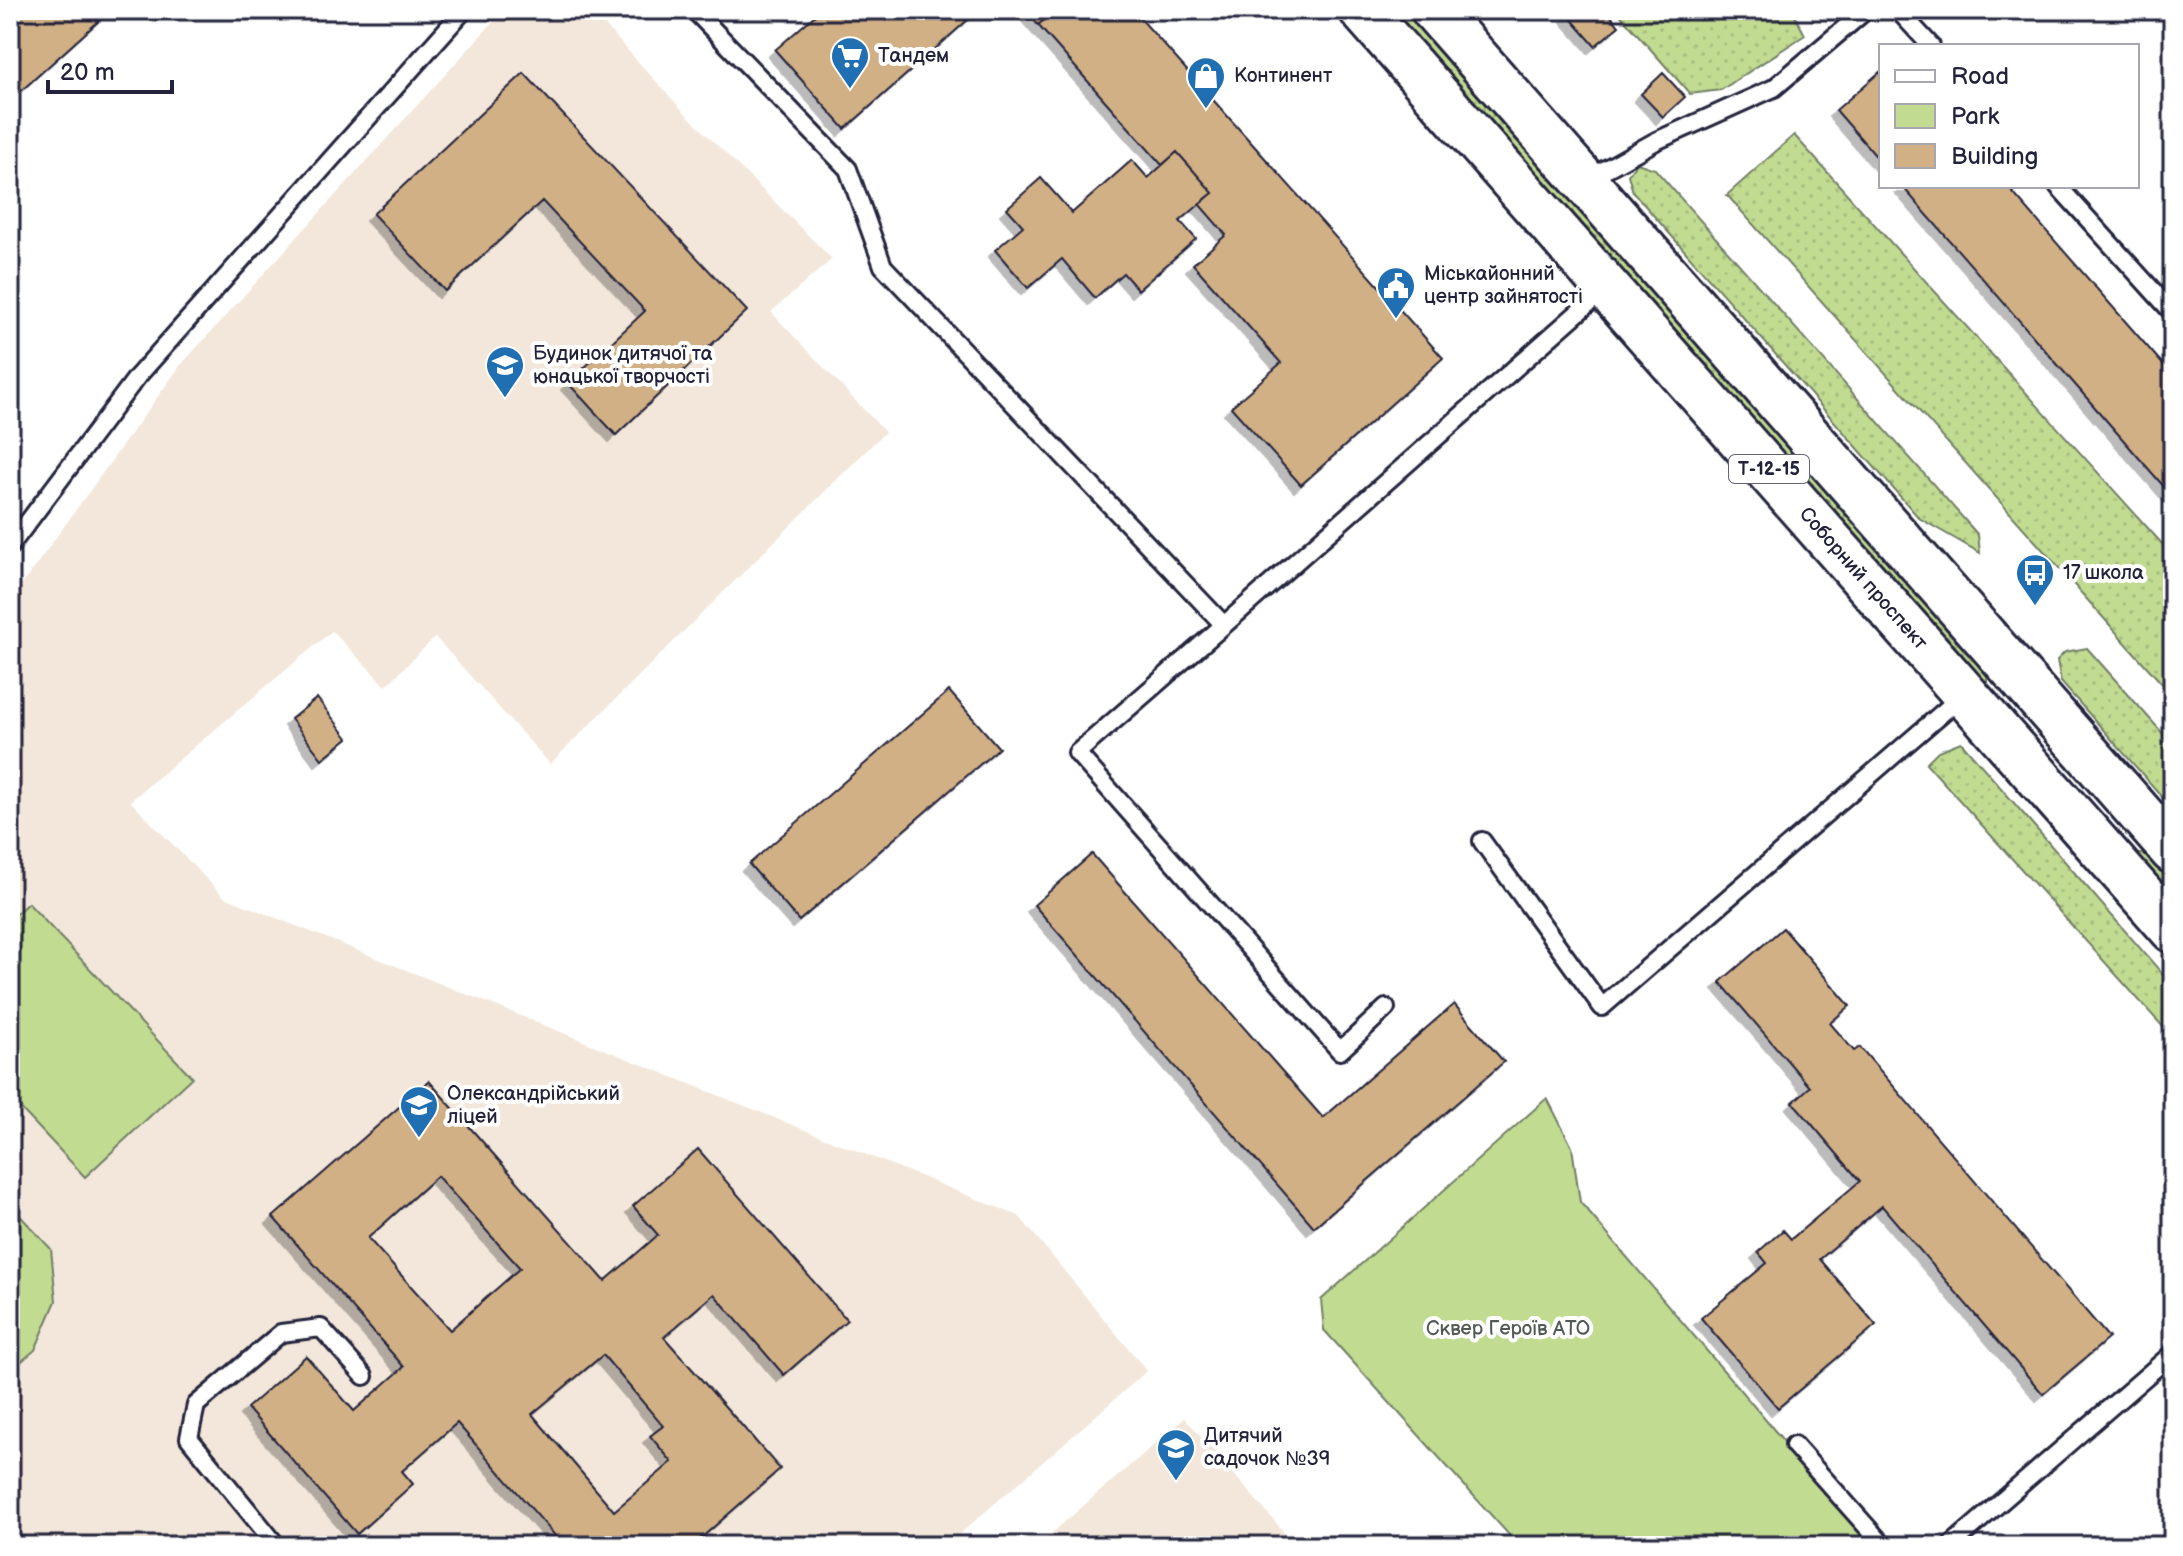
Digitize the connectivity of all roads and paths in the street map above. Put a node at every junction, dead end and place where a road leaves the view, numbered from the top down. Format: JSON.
{"nodes":[{"id":1,"x":464,"y":10,"type":"edge"},
{"id":2,"x":694,"y":10,"type":"edge"},
{"id":3,"x":1362,"y":10,"type":"edge"},
{"id":4,"x":1434,"y":10,"type":"edge"},
{"id":5,"x":1866,"y":10,"type":"edge"},
{"id":6,"x":1898,"y":10,"type":"edge"},
{"id":7,"x":1929,"y":44,"type":"edge"},
{"id":8,"x":1585,"y":181,"type":"junction"},
{"id":9,"x":2060,"y":188,"type":"edge"},
{"id":10,"x":1608,"y":286,"type":"junction"},
{"id":11,"x":2173,"y":313,"type":"edge"},
{"id":12,"x":10,"y":546,"type":"edge"},
{"id":13,"x":1224,"y":625,"type":"junction"},
{"id":14,"x":1965,"y":693,"type":"junction"},
{"id":15,"x":2108,"y":777,"type":"junction"},
{"id":16,"x":2067,"y":810,"type":"junction"},
{"id":17,"x":1482,"y":841,"type":"dead end"},
{"id":18,"x":2173,"y":851,"type":"edge"},
{"id":19,"x":2173,"y":930,"type":"edge"},
{"id":20,"x":1386,"y":1008,"type":"dead end"},
{"id":21,"x":2173,"y":1353,"type":"edge"},
{"id":22,"x":364,"y":1376,"type":"dead end"},
{"id":23,"x":1794,"y":1445,"type":"dead end"},
{"id":24,"x":277,"y":1546,"type":"edge"},
{"id":25,"x":1884,"y":1546,"type":"edge"},
{"id":26,"x":1950,"y":1546,"type":"edge"}],
"edges":[{"from":1,"to":12,"type":"lane"},
{"from":2,"to":13,"type":"lane"},
{"from":3,"to":10,"type":"main road","name":"Соборний проспект","number":"Т-12-15"},
{"from":4,"to":8,"type":"main road","number":"Т-12-15"},
{"from":5,"to":8,"type":"lane"},
{"from":6,"to":7,"type":"lane"},
{"from":8,"to":15,"type":"main road","number":"Т-12-15"},
{"from":9,"to":11,"type":"lane"},
{"from":10,"to":13,"type":"lane"},
{"from":10,"to":14,"type":"main road","name":"Соборний проспект","number":"Т-12-15"},
{"from":13,"to":20,"type":"lane"},
{"from":14,"to":16,"type":"main road","name":"Соборний проспект","number":"Т-12-15"},
{"from":14,"to":17,"type":"lane"},
{"from":15,"to":16,"type":"main road"},
{"from":15,"to":18,"type":"main road","number":"Т-12-15"},
{"from":16,"to":19,"type":"main road","name":"Соборний проспект","number":"Т-12-15"},
{"from":21,"to":26,"type":"lane"},
{"from":22,"to":24,"type":"lane"},
{"from":23,"to":25,"type":"lane"}]}
